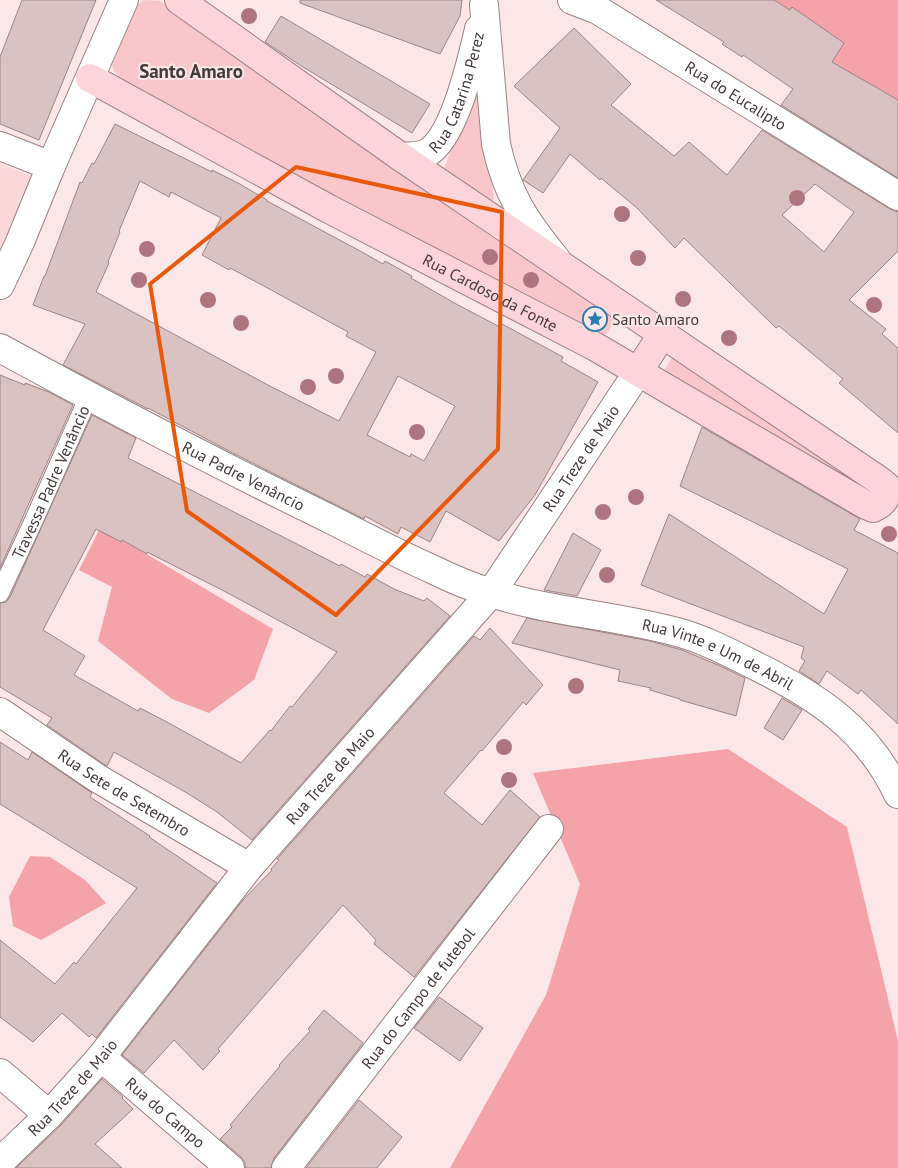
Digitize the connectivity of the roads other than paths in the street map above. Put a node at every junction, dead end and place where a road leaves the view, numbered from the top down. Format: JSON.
{"nodes":[{"id":1,"x":124,"y":0,"type":"edge"},
{"id":2,"x":179,"y":0,"type":"edge"},
{"id":3,"x":572,"y":0,"type":"edge"},
{"id":4,"x":484,"y":2,"type":"edge"},
{"id":5,"x":90,"y":78,"type":"junction"},
{"id":6,"x":0,"y":146,"type":"edge"},
{"id":7,"x":401,"y":157,"type":"junction"},
{"id":8,"x":51,"y":166,"type":"junction"},
{"id":9,"x":898,"y":196,"type":"edge"},
{"id":10,"x":562,"y":266,"type":"junction"},
{"id":11,"x":0,"y":285,"type":"edge"},
{"id":12,"x":663,"y":333,"type":"junction"},
{"id":13,"x":0,"y":348,"type":"edge"},
{"id":14,"x":638,"y":372,"type":"junction"},
{"id":15,"x":89,"y":396,"type":"junction"},
{"id":16,"x":891,"y":505,"type":"edge"},
{"id":17,"x":0,"y":593,"type":"edge"},
{"id":18,"x":491,"y":593,"type":"junction"},
{"id":19,"x":0,"y":712,"type":"edge"},
{"id":20,"x":898,"y":794,"type":"edge"},
{"id":21,"x":549,"y":829,"type":"dead end"},
{"id":22,"x":250,"y":867,"type":"junction"},
{"id":23,"x":102,"y":1057,"type":"junction"},
{"id":24,"x":0,"y":1073,"type":"edge"},
{"id":25,"x":49,"y":1115,"type":"junction"},
{"id":26,"x":0,"y":1162,"type":"edge"},
{"id":27,"x":230,"y":1168,"type":"edge"},
{"id":28,"x":286,"y":1168,"type":"edge"}],
"edges":[{"from":1,"to":5,"type":"street"},
{"from":2,"to":7,"type":"main road","name":"Rua Cardoso da Fonte"},
{"from":3,"to":9,"type":"street","name":"Rua do Eucalipto"},
{"from":4,"to":7,"type":"street","name":"Rua Catarina Perez"},
{"from":4,"to":10,"type":"street"},
{"from":5,"to":8,"type":"street"},
{"from":5,"to":14,"type":"main road","name":"Rua Cardoso da Fonte"},
{"from":6,"to":8,"type":"street"},
{"from":7,"to":10,"type":"main road","name":"Rua Cardoso da Fonte"},
{"from":8,"to":11,"type":"street"},
{"from":10,"to":12,"type":"main road","name":"Rua Cardoso da Fonte"},
{"from":12,"to":14,"type":"main road"},
{"from":12,"to":16,"type":"main road","name":"Rua Cardoso da Fonte"},
{"from":13,"to":15,"type":"street","name":"Rua Padre Venâncio"},
{"from":14,"to":16,"type":"main road","name":"Rua Cardoso da Fonte"},
{"from":14,"to":18,"type":"street","name":"Rua Treze de Maio"},
{"from":15,"to":17,"type":"lane","name":"Travessa Padre Venâncio"},
{"from":15,"to":18,"type":"street","name":"Rua Padre Venâncio"},
{"from":18,"to":20,"type":"street","name":"Rua Vinte e Um de Abril"},
{"from":18,"to":22,"type":"street","name":"Rua Treze de Maio"},
{"from":19,"to":22,"type":"street","name":"Rua Sete de Setembro"},
{"from":21,"to":28,"type":"street","name":"Rua do Campo de futebol"},
{"from":22,"to":23,"type":"street","name":"Rua Treze de Maio"},
{"from":23,"to":25,"type":"street","name":"Rua Treze de Maio"},
{"from":23,"to":27,"type":"street","name":"Rua do Campo"},
{"from":24,"to":25,"type":"street"},
{"from":25,"to":26,"type":"street","name":"Rua Treze de Maio"}]}
